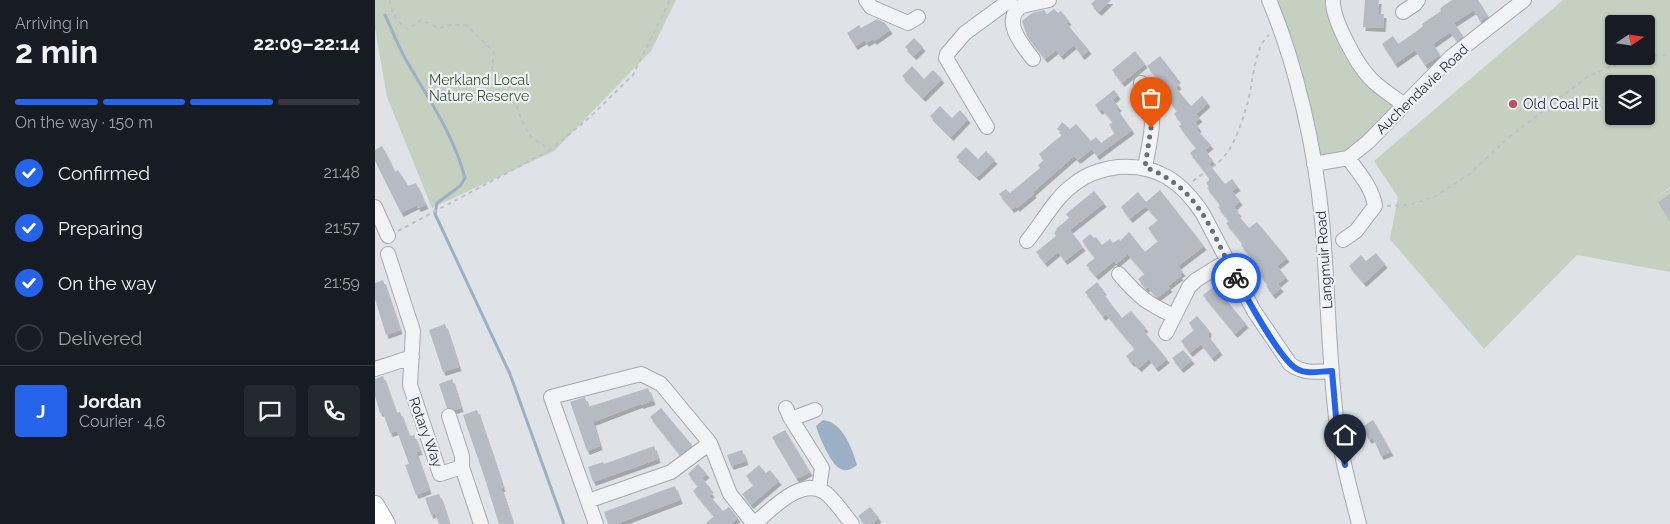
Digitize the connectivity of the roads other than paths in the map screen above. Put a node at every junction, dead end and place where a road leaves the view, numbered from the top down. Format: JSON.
{"nodes":[{"id":1,"x":1049,"y":0,"type":"edge"},
{"id":2,"x":1269,"y":0,"type":"edge"},
{"id":3,"x":1333,"y":0,"type":"edge"},
{"id":4,"x":1418,"y":0,"type":"edge"},
{"id":5,"x":1523,"y":0,"type":"edge"},
{"id":6,"x":1016,"y":2,"type":"edge"},
{"id":7,"x":868,"y":4,"type":"edge"},
{"id":8,"x":1403,"y":12,"type":"dead end"},
{"id":9,"x":918,"y":16,"type":"dead end"},
{"id":10,"x":1033,"y":59,"type":"dead end"},
{"id":11,"x":1141,"y":83,"type":"dead end"},
{"id":12,"x":1404,"y":105,"type":"junction"},
{"id":13,"x":987,"y":127,"type":"dead end"},
{"id":14,"x":1348,"y":158,"type":"junction"},
{"id":15,"x":1314,"y":164,"type":"junction"},
{"id":16,"x":1145,"y":167,"type":"junction"},
{"id":17,"x":375,"y":207,"type":"edge"},
{"id":18,"x":388,"y":236,"type":"road end"},
{"id":19,"x":1343,"y":240,"type":"dead end"},
{"id":20,"x":1027,"y":241,"type":"dead end"},
{"id":21,"x":388,"y":254,"type":"dead end"},
{"id":22,"x":1227,"y":261,"type":"junction"},
{"id":23,"x":1119,"y":274,"type":"dead end"},
{"id":24,"x":1174,"y":316,"type":"junction"},
{"id":25,"x":1166,"y":333,"type":"dead end"},
{"id":26,"x":412,"y":357,"type":"junction"},
{"id":27,"x":375,"y":370,"type":"edge"},
{"id":28,"x":1332,"y":371,"type":"junction"},
{"id":29,"x":815,"y":410,"type":"dead end"},
{"id":30,"x":449,"y":416,"type":"dead end"},
{"id":31,"x":710,"y":443,"type":"junction"},
{"id":32,"x":462,"y":468,"type":"junction"},
{"id":33,"x":819,"y":489,"type":"junction"},
{"id":34,"x":588,"y":501,"type":"junction"},
{"id":35,"x":375,"y":505,"type":"edge"},
{"id":36,"x":386,"y":524,"type":"edge"},
{"id":37,"x":481,"y":524,"type":"edge"},
{"id":38,"x":596,"y":524,"type":"edge"},
{"id":39,"x":754,"y":524,"type":"edge"},
{"id":40,"x":852,"y":524,"type":"edge"},
{"id":41,"x":1359,"y":524,"type":"edge"}],
"edges":[{"from":1,"to":6,"type":"street"},
{"from":2,"to":15,"type":"street","name":"Langmuir Road"},
{"from":3,"to":12,"type":"street"},
{"from":4,"to":8,"type":"street"},
{"from":5,"to":12,"type":"street","name":"Auchendavie Road"},
{"from":6,"to":10,"type":"street"},
{"from":6,"to":13,"type":"street"},
{"from":7,"to":9,"type":"street"},
{"from":11,"to":16,"type":"street"},
{"from":12,"to":14,"type":"street","name":"Auchendavie Road"},
{"from":14,"to":15,"type":"street","name":"Auchendavie Road"},
{"from":14,"to":19,"type":"street"},
{"from":15,"to":28,"type":"street","name":"Langmuir Road"},
{"from":16,"to":20,"type":"street"},
{"from":16,"to":22,"type":"street"},
{"from":17,"to":18,"type":"street"},
{"from":21,"to":26,"type":"street","name":"Rotary Way"},
{"from":22,"to":24,"type":"street"},
{"from":22,"to":28,"type":"street"},
{"from":23,"to":24,"type":"street"},
{"from":24,"to":25,"type":"street"},
{"from":26,"to":27,"type":"street"},
{"from":26,"to":32,"type":"street","name":"Rotary Way"},
{"from":28,"to":41,"type":"street","name":"Langmuir Road"},
{"from":29,"to":33,"type":"street"},
{"from":30,"to":32,"type":"street"},
{"from":31,"to":34,"type":"street"},
{"from":31,"to":34,"type":"street"},
{"from":31,"to":39,"type":"street"},
{"from":32,"to":37,"type":"street","name":"Rotary Way"},
{"from":33,"to":39,"type":"street"},
{"from":33,"to":40,"type":"street"},
{"from":34,"to":38,"type":"street"},
{"from":35,"to":36,"type":"main road"}]}
